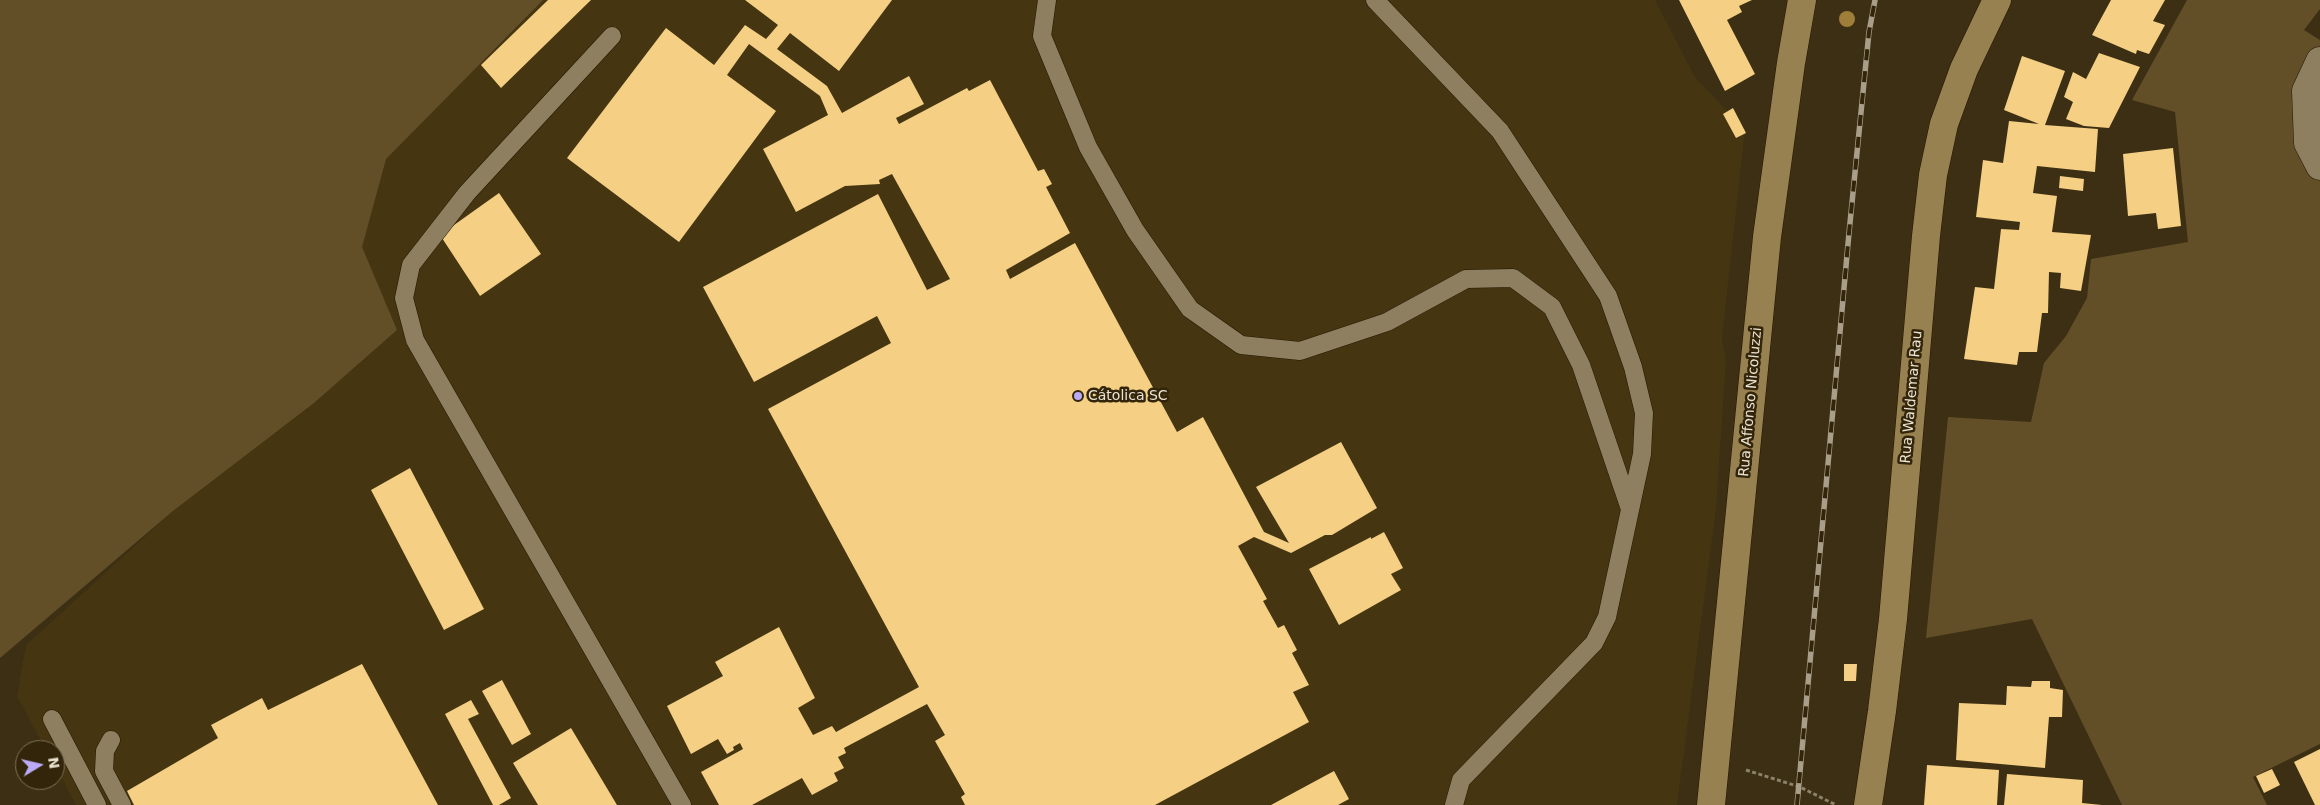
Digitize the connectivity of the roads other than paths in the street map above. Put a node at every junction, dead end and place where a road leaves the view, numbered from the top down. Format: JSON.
{"nodes":[{"id":1,"x":1046,"y":0,"type":"edge"},
{"id":2,"x":1376,"y":0,"type":"edge"},
{"id":3,"x":1802,"y":0,"type":"edge"},
{"id":4,"x":1997,"y":0,"type":"edge"},
{"id":5,"x":612,"y":36,"type":"dead end"},
{"id":6,"x":2320,"y":61,"type":"edge"},
{"id":7,"x":2320,"y":166,"type":"edge"},
{"id":8,"x":1630,"y":509,"type":"junction"},
{"id":9,"x":52,"y":720,"type":"dead end"},
{"id":10,"x":111,"y":740,"type":"dead end"},
{"id":11,"x":97,"y":805,"type":"edge"},
{"id":12,"x":122,"y":805,"type":"edge"},
{"id":13,"x":682,"y":805,"type":"edge"},
{"id":14,"x":1454,"y":805,"type":"edge"},
{"id":15,"x":1711,"y":805,"type":"edge"},
{"id":16,"x":1868,"y":805,"type":"edge"}],
"edges":[{"from":1,"to":8,"type":"lane"},
{"from":2,"to":8,"type":"lane"},
{"from":3,"to":15,"type":"street","name":"Rua Affonso Nicoluzzi"},
{"from":4,"to":16,"type":"street","name":"Rua Waldemar Rau"},
{"from":5,"to":13,"type":"lane"},
{"from":6,"to":7,"type":"street"},
{"from":8,"to":14,"type":"lane"},
{"from":9,"to":11,"type":"lane"},
{"from":10,"to":12,"type":"lane"}]}
